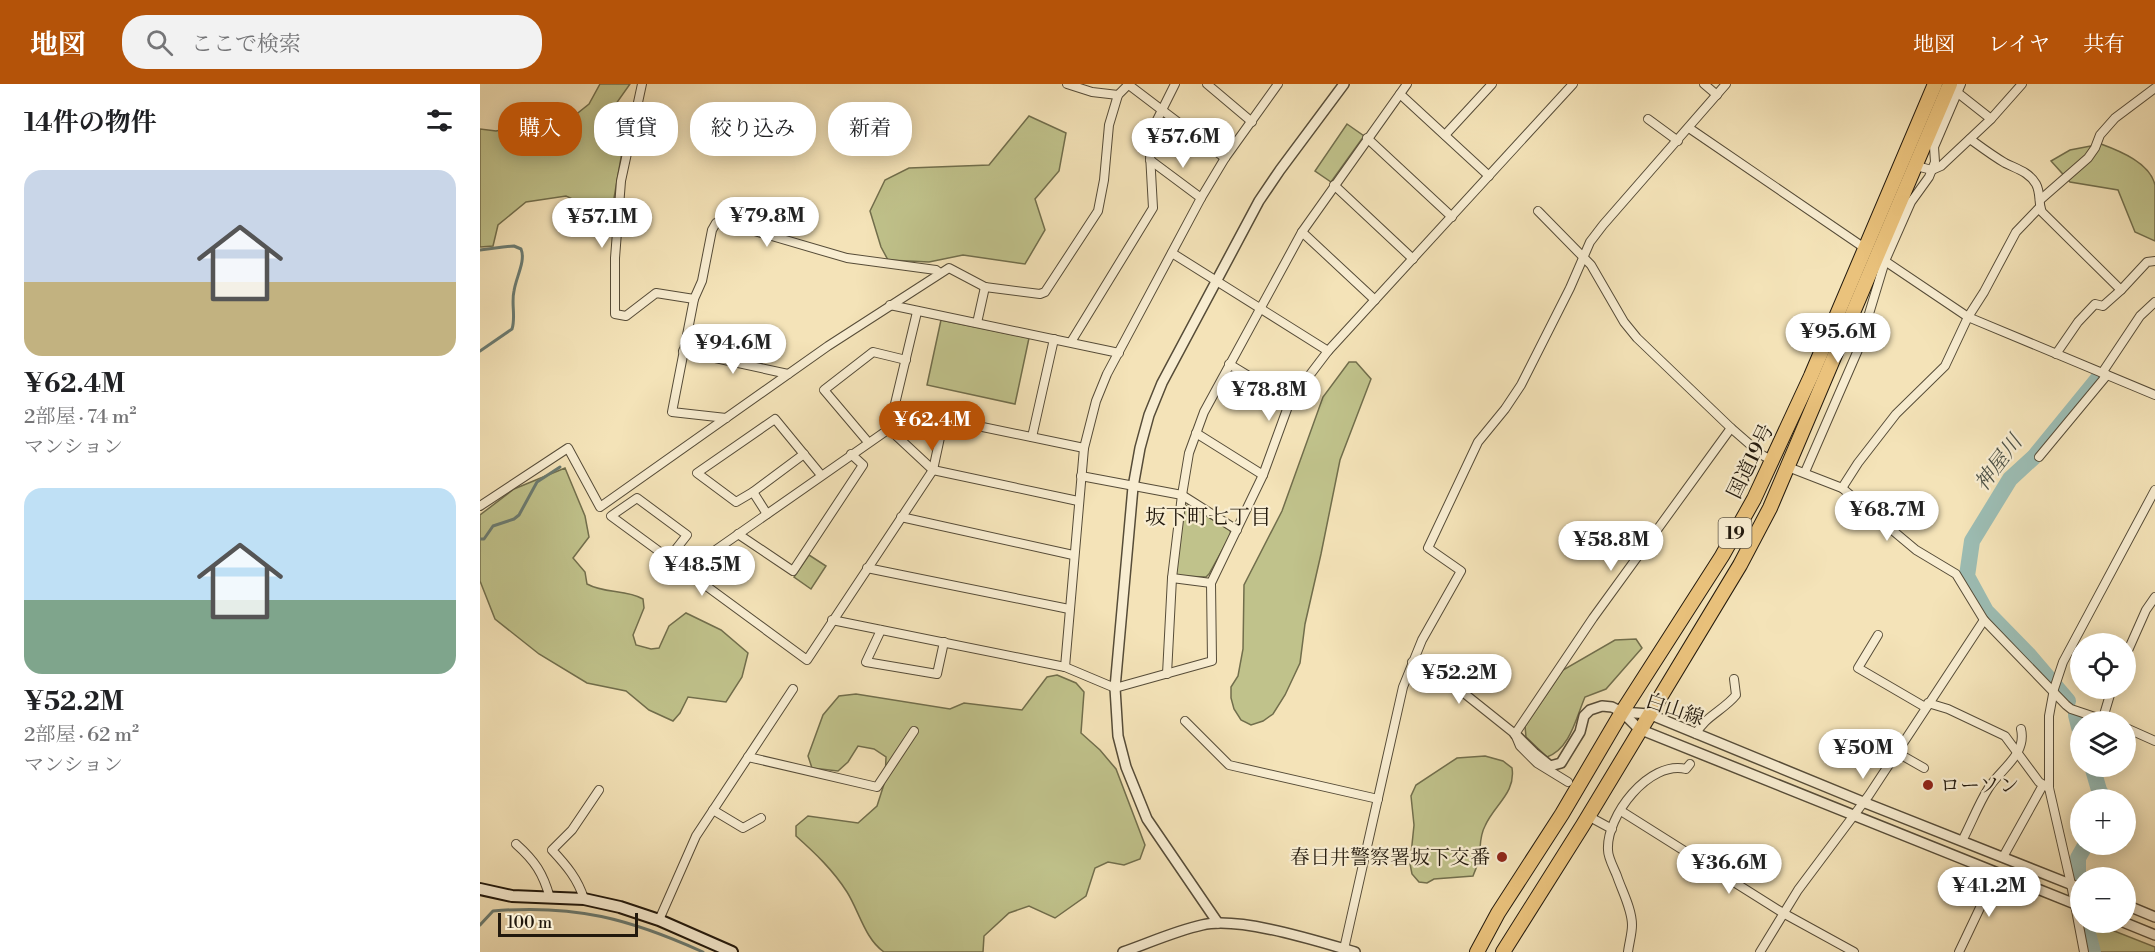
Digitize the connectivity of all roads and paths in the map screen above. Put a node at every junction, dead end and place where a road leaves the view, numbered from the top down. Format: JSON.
{"nodes":[{"id":1,"x":642,"y":84,"type":"edge"},
{"id":2,"x":1067,"y":84,"type":"edge"},
{"id":3,"x":1129,"y":84,"type":"edge"},
{"id":4,"x":1175,"y":84,"type":"edge"},
{"id":5,"x":1207,"y":84,"type":"edge"},
{"id":6,"x":1278,"y":84,"type":"edge"},
{"id":7,"x":1344,"y":84,"type":"edge"},
{"id":8,"x":1407,"y":84,"type":"edge"},
{"id":9,"x":1492,"y":84,"type":"edge"},
{"id":10,"x":1573,"y":84,"type":"edge"},
{"id":11,"x":1704,"y":84,"type":"edge"},
{"id":12,"x":1726,"y":84,"type":"edge"},
{"id":13,"x":1935,"y":84,"type":"edge"},
{"id":14,"x":1961,"y":84,"type":"edge"},
{"id":15,"x":2022,"y":84,"type":"edge"},
{"id":16,"x":2155,"y":88,"type":"edge"},
{"id":17,"x":1954,"y":89,"type":"edge"},
{"id":18,"x":1400,"y":94,"type":"junction"},
{"id":19,"x":1118,"y":95,"type":"junction"},
{"id":20,"x":1717,"y":95,"type":"junction"},
{"id":21,"x":1162,"y":110,"type":"junction"},
{"id":22,"x":1648,"y":119,"type":"dead end"},
{"id":23,"x":1991,"y":119,"type":"junction"},
{"id":24,"x":1252,"y":122,"type":"junction"},
{"id":25,"x":1689,"y":128,"type":"junction"},
{"id":26,"x":1445,"y":135,"type":"junction"},
{"id":27,"x":1367,"y":138,"type":"junction"},
{"id":28,"x":1970,"y":138,"type":"junction"},
{"id":29,"x":1678,"y":141,"type":"junction"},
{"id":30,"x":1225,"y":158,"type":"junction"},
{"id":31,"x":1150,"y":160,"type":"junction"},
{"id":32,"x":1916,"y":166,"type":"junction"},
{"id":33,"x":1932,"y":170,"type":"junction"},
{"id":34,"x":1490,"y":176,"type":"junction"},
{"id":35,"x":1334,"y":185,"type":"junction"},
{"id":36,"x":1201,"y":198,"type":"junction"},
{"id":37,"x":2040,"y":204,"type":"junction"},
{"id":38,"x":1538,"y":211,"type":"dead end"},
{"id":39,"x":1452,"y":217,"type":"junction"},
{"id":40,"x":1302,"y":232,"type":"junction"},
{"id":41,"x":1172,"y":253,"type":"junction"},
{"id":42,"x":1876,"y":255,"type":"junction"},
{"id":43,"x":1584,"y":257,"type":"junction"},
{"id":44,"x":1413,"y":259,"type":"junction"},
{"id":45,"x":2155,"y":261,"type":"edge"},
{"id":46,"x":940,"y":273,"type":"junction"},
{"id":47,"x":1216,"y":281,"type":"junction"},
{"id":48,"x":985,"y":287,"type":"junction"},
{"id":49,"x":2121,"y":290,"type":"junction"},
{"id":50,"x":694,"y":299,"type":"junction"},
{"id":51,"x":1376,"y":300,"type":"junction"},
{"id":52,"x":2155,"y":302,"type":"edge"},
{"id":53,"x":890,"y":305,"type":"junction"},
{"id":54,"x":1260,"y":308,"type":"junction"},
{"id":55,"x":917,"y":312,"type":"junction"},
{"id":56,"x":1968,"y":317,"type":"junction"},
{"id":57,"x":1850,"y":322,"type":"junction"},
{"id":58,"x":977,"y":323,"type":"junction"},
{"id":59,"x":1054,"y":339,"type":"junction"},
{"id":60,"x":1071,"y":342,"type":"junction"},
{"id":61,"x":1858,"y":350,"type":"junction"},
{"id":62,"x":683,"y":351,"type":"junction"},
{"id":63,"x":1328,"y":351,"type":"junction"},
{"id":64,"x":1119,"y":353,"type":"junction"},
{"id":65,"x":2056,"y":354,"type":"junction"},
{"id":66,"x":906,"y":360,"type":"junction"},
{"id":67,"x":1229,"y":364,"type":"junction"},
{"id":68,"x":788,"y":374,"type":"junction"},
{"id":69,"x":2104,"y":374,"type":"junction"},
{"id":70,"x":2155,"y":394,"type":"edge"},
{"id":71,"x":1290,"y":401,"type":"junction"},
{"id":72,"x":726,"y":418,"type":"junction"},
{"id":73,"x":1731,"y":428,"type":"junction"},
{"id":74,"x":889,"y":429,"type":"junction"},
{"id":75,"x":1196,"y":433,"type":"junction"},
{"id":76,"x":1032,"y":437,"type":"junction"},
{"id":77,"x":868,"y":442,"type":"junction"},
{"id":78,"x":1083,"y":448,"type":"junction"},
{"id":79,"x":804,"y":454,"type":"junction"},
{"id":80,"x":851,"y":454,"type":"junction"},
{"id":81,"x":2039,"y":457,"type":"dead end"},
{"id":82,"x":1773,"y":460,"type":"junction"},
{"id":83,"x":1788,"y":467,"type":"junction"},
{"id":84,"x":933,"y":470,"type":"junction"},
{"id":85,"x":1805,"y":472,"type":"junction"},
{"id":86,"x":1263,"y":475,"type":"junction"},
{"id":87,"x":821,"y":476,"type":"junction"},
{"id":88,"x":1081,"y":476,"type":"junction"},
{"id":89,"x":1133,"y":487,"type":"junction"},
{"id":90,"x":1842,"y":488,"type":"junction"},
{"id":91,"x":2155,"y":490,"type":"edge"},
{"id":92,"x":753,"y":492,"type":"junction"},
{"id":93,"x":1182,"y":495,"type":"junction"},
{"id":94,"x":1078,"y":501,"type":"junction"},
{"id":95,"x":480,"y":506,"type":"edge"},
{"id":96,"x":767,"y":514,"type":"junction"},
{"id":97,"x":902,"y":517,"type":"junction"},
{"id":98,"x":1237,"y":530,"type":"junction"},
{"id":99,"x":738,"y":534,"type":"junction"},
{"id":100,"x":1073,"y":555,"type":"junction"},
{"id":101,"x":669,"y":558,"type":"junction"},
{"id":102,"x":867,"y":568,"type":"junction"},
{"id":103,"x":687,"y":570,"type":"junction"},
{"id":104,"x":1172,"y":578,"type":"junction"},
{"id":105,"x":1210,"y":583,"type":"junction"},
{"id":106,"x":2155,"y":597,"type":"edge"},
{"id":107,"x":1068,"y":609,"type":"junction"},
{"id":108,"x":832,"y":620,"type":"junction"},
{"id":109,"x":1984,"y":620,"type":"junction"},
{"id":110,"x":880,"y":630,"type":"junction"},
{"id":111,"x":2136,"y":633,"type":"edge"},
{"id":112,"x":1878,"y":635,"type":"dead end"},
{"id":113,"x":944,"y":642,"type":"junction"},
{"id":114,"x":1412,"y":662,"type":"junction"},
{"id":115,"x":1065,"y":667,"type":"junction"},
{"id":116,"x":1167,"y":674,"type":"junction"},
{"id":117,"x":1734,"y":679,"type":"dead end"},
{"id":118,"x":1115,"y":688,"type":"junction"},
{"id":119,"x":2055,"y":688,"type":"junction"},
{"id":120,"x":793,"y":689,"type":"dead end"},
{"id":121,"x":1927,"y":705,"type":"junction"},
{"id":122,"x":2077,"y":711,"type":"edge"},
{"id":123,"x":1622,"y":712,"type":"junction"},
{"id":124,"x":1649,"y":714,"type":"junction"},
{"id":125,"x":1185,"y":721,"type":"dead end"},
{"id":126,"x":1639,"y":729,"type":"junction"},
{"id":127,"x":2022,"y":729,"type":"dead end"},
{"id":128,"x":914,"y":731,"type":"dead end"},
{"id":129,"x":2136,"y":732,"type":"edge"},
{"id":130,"x":1515,"y":734,"type":"junction"},
{"id":131,"x":1696,"y":734,"type":"junction"},
{"id":132,"x":2155,"y":741,"type":"edge"},
{"id":133,"x":1896,"y":752,"type":"junction"},
{"id":134,"x":2018,"y":753,"type":"junction"},
{"id":135,"x":748,"y":756,"type":"junction"},
{"id":136,"x":1690,"y":764,"type":"dead end"},
{"id":137,"x":1924,"y":768,"type":"dead end"},
{"id":138,"x":1568,"y":782,"type":"dead end"},
{"id":139,"x":2046,"y":787,"type":"junction"},
{"id":140,"x":600,"y":790,"type":"dead end"},
{"id":141,"x":1378,"y":799,"type":"junction"},
{"id":142,"x":1863,"y":802,"type":"junction"},
{"id":143,"x":713,"y":810,"type":"junction"},
{"id":144,"x":1621,"y":811,"type":"junction"},
{"id":145,"x":1853,"y":815,"type":"junction"},
{"id":146,"x":1588,"y":816,"type":"junction"},
{"id":147,"x":761,"y":818,"type":"dead end"},
{"id":148,"x":1612,"y":829,"type":"junction"},
{"id":149,"x":1962,"y":841,"type":"junction"},
{"id":150,"x":516,"y":844,"type":"dead end"},
{"id":151,"x":2003,"y":857,"type":"junction"},
{"id":152,"x":2070,"y":867,"type":"edge"},
{"id":153,"x":1997,"y":872,"type":"junction"},
{"id":154,"x":2070,"y":884,"type":"edge"},
{"id":155,"x":480,"y":889,"type":"edge"},
{"id":156,"x":550,"y":897,"type":"junction"},
{"id":157,"x":584,"y":899,"type":"junction"},
{"id":158,"x":2070,"y":902,"type":"edge"},
{"id":159,"x":2136,"y":909,"type":"edge"},
{"id":160,"x":1783,"y":913,"type":"junction"},
{"id":161,"x":2155,"y":917,"type":"edge"},
{"id":162,"x":658,"y":920,"type":"junction"},
{"id":163,"x":1218,"y":923,"type":"junction"},
{"id":164,"x":2136,"y":927,"type":"edge"},
{"id":165,"x":2082,"y":933,"type":"edge"},
{"id":166,"x":2155,"y":935,"type":"edge"},
{"id":167,"x":1344,"y":949,"type":"junction"},
{"id":168,"x":732,"y":952,"type":"edge"},
{"id":169,"x":1123,"y":952,"type":"edge"},
{"id":170,"x":1355,"y":952,"type":"edge"},
{"id":171,"x":1476,"y":952,"type":"edge"},
{"id":172,"x":1503,"y":952,"type":"edge"},
{"id":173,"x":1628,"y":952,"type":"edge"},
{"id":174,"x":1760,"y":952,"type":"edge"},
{"id":175,"x":1854,"y":952,"type":"edge"},
{"id":176,"x":1959,"y":952,"type":"edge"},
{"id":177,"x":2084,"y":952,"type":"edge"}],
"edges":[{"from":1,"to":50,"type":"street"},
{"from":2,"to":19,"type":"street"},
{"from":3,"to":19,"type":"street"},
{"from":3,"to":21,"type":"street"},
{"from":4,"to":21,"type":"street"},
{"from":5,"to":24,"type":"street"},
{"from":6,"to":24,"type":"street"},
{"from":7,"to":47,"type":"street"},
{"from":8,"to":18,"type":"street"},
{"from":9,"to":26,"type":"street"},
{"from":10,"to":34,"type":"street"},
{"from":11,"to":20,"type":"street"},
{"from":12,"to":20,"type":"street"},
{"from":13,"to":42,"type":"highway","name":"国道19号","number":"19"},
{"from":14,"to":17,"type":"street"},
{"from":15,"to":23,"type":"street"},
{"from":16,"to":37,"type":"street"},
{"from":17,"to":23,"type":"street"},
{"from":17,"to":32,"type":"highway","name":"国道19号","number":"19"},
{"from":17,"to":33,"type":"street"},
{"from":18,"to":26,"type":"street"},
{"from":18,"to":27,"type":"street"},
{"from":19,"to":48,"type":"street"},
{"from":20,"to":25,"type":"street"},
{"from":21,"to":30,"type":"street"},
{"from":21,"to":31,"type":"street"},
{"from":22,"to":29,"type":"street"},
{"from":23,"to":28,"type":"street"},
{"from":24,"to":30,"type":"street"},
{"from":25,"to":29,"type":"street"},
{"from":25,"to":42,"type":"street"},
{"from":26,"to":34,"type":"street"},
{"from":27,"to":35,"type":"street"},
{"from":27,"to":39,"type":"street"},
{"from":28,"to":33,"type":"street"},
{"from":28,"to":37,"type":"street"},
{"from":29,"to":43,"type":"street"},
{"from":30,"to":36,"type":"street"},
{"from":31,"to":36,"type":"street"},
{"from":31,"to":60,"type":"street"},
{"from":32,"to":33,"type":"street"},
{"from":32,"to":42,"type":"highway","name":"国道19号","number":"19"},
{"from":33,"to":42,"type":"street"},
{"from":34,"to":39,"type":"street"},
{"from":35,"to":40,"type":"street"},
{"from":35,"to":44,"type":"street"},
{"from":36,"to":41,"type":"street"},
{"from":37,"to":49,"type":"street"},
{"from":37,"to":56,"type":"street"},
{"from":38,"to":43,"type":"street"},
{"from":39,"to":44,"type":"street"},
{"from":40,"to":51,"type":"street"},
{"from":40,"to":54,"type":"street"},
{"from":41,"to":47,"type":"street"},
{"from":41,"to":64,"type":"street"},
{"from":42,"to":56,"type":"street"},
{"from":42,"to":57,"type":"highway","name":"国道19号","number":"19"},
{"from":42,"to":61,"type":"street"},
{"from":42,"to":82,"type":"highway","name":"国道19号","number":"19"},
{"from":43,"to":73,"type":"street"},
{"from":43,"to":114,"type":"street"},
{"from":44,"to":51,"type":"street"},
{"from":45,"to":49,"type":"street"},
{"from":46,"to":48,"type":"street"},
{"from":46,"to":50,"type":"street"},
{"from":46,"to":53,"type":"street"},
{"from":47,"to":54,"type":"street"},
{"from":47,"to":89,"type":"street"},
{"from":48,"to":58,"type":"street"},
{"from":49,"to":65,"type":"street"},
{"from":50,"to":62,"type":"street"},
{"from":51,"to":63,"type":"street"},
{"from":52,"to":69,"type":"street"},
{"from":53,"to":55,"type":"street"},
{"from":53,"to":68,"type":"street"},
{"from":54,"to":63,"type":"street"},
{"from":54,"to":67,"type":"street"},
{"from":55,"to":58,"type":"street"},
{"from":55,"to":66,"type":"street"},
{"from":56,"to":65,"type":"street"},
{"from":56,"to":90,"type":"street"},
{"from":57,"to":61,"type":"street"},
{"from":57,"to":83,"type":"highway","name":"国道19号","number":"19"},
{"from":58,"to":59,"type":"street"},
{"from":59,"to":60,"type":"street"},
{"from":59,"to":76,"type":"street"},
{"from":60,"to":64,"type":"street"},
{"from":61,"to":85,"type":"street"},
{"from":62,"to":68,"type":"street"},
{"from":62,"to":72,"type":"street"},
{"from":63,"to":71,"type":"street"},
{"from":64,"to":78,"type":"street"},
{"from":65,"to":69,"type":"street"},
{"from":66,"to":74,"type":"street"},
{"from":66,"to":77,"type":"street"},
{"from":67,"to":71,"type":"street"},
{"from":67,"to":75,"type":"street"},
{"from":68,"to":72,"type":"street"},
{"from":69,"to":70,"type":"street"},
{"from":69,"to":81,"type":"street"},
{"from":71,"to":86,"type":"street"},
{"from":72,"to":95,"type":"street"},
{"from":73,"to":82,"type":"street"},
{"from":73,"to":130,"type":"street"},
{"from":74,"to":77,"type":"street"},
{"from":74,"to":84,"type":"street"},
{"from":75,"to":86,"type":"street"},
{"from":75,"to":93,"type":"street"},
{"from":76,"to":78,"type":"street"},
{"from":76,"to":84,"type":"street"},
{"from":77,"to":80,"type":"street"},
{"from":78,"to":88,"type":"street"},
{"from":79,"to":87,"type":"street"},
{"from":79,"to":92,"type":"street"},
{"from":79,"to":92,"type":"street"},
{"from":80,"to":87,"type":"street"},
{"from":80,"to":99,"type":"street"},
{"from":82,"to":123,"type":"highway","name":"国道19号","number":"19"},
{"from":83,"to":85,"type":"street"},
{"from":83,"to":124,"type":"highway","name":"国道19号","number":"19"},
{"from":84,"to":94,"type":"street"},
{"from":84,"to":97,"type":"street"},
{"from":85,"to":90,"type":"street"},
{"from":86,"to":98,"type":"street"},
{"from":87,"to":96,"type":"street"},
{"from":88,"to":89,"type":"street"},
{"from":88,"to":94,"type":"street"},
{"from":89,"to":93,"type":"street"},
{"from":89,"to":118,"type":"street"},
{"from":90,"to":109,"type":"street"},
{"from":91,"to":119,"type":"street"},
{"from":92,"to":96,"type":"street"},
{"from":93,"to":98,"type":"street"},
{"from":93,"to":104,"type":"street"},
{"from":94,"to":100,"type":"street"},
{"from":96,"to":99,"type":"street"},
{"from":97,"to":100,"type":"street"},
{"from":97,"to":102,"type":"street"},
{"from":98,"to":105,"type":"street"},
{"from":99,"to":103,"type":"street"},
{"from":100,"to":107,"type":"street"},
{"from":101,"to":101,"type":"street"},
{"from":101,"to":103,"type":"street"},
{"from":102,"to":107,"type":"street"},
{"from":102,"to":108,"type":"street"},
{"from":103,"to":108,"type":"street"},
{"from":104,"to":105,"type":"street"},
{"from":104,"to":116,"type":"street"},
{"from":105,"to":116,"type":"street"},
{"from":106,"to":111,"type":"street"},
{"from":107,"to":115,"type":"street"},
{"from":108,"to":110,"type":"street"},
{"from":109,"to":119,"type":"street"},
{"from":109,"to":121,"type":"street"},
{"from":110,"to":113,"type":"street"},
{"from":110,"to":113,"type":"street"},
{"from":112,"to":121,"type":"street"},
{"from":113,"to":115,"type":"street"},
{"from":114,"to":130,"type":"street"},
{"from":114,"to":141,"type":"street"},
{"from":115,"to":118,"type":"street"},
{"from":116,"to":118,"type":"street"},
{"from":117,"to":131,"type":"street"},
{"from":118,"to":163,"type":"street"},
{"from":119,"to":122,"type":"street"},
{"from":119,"to":139,"type":"street"},
{"from":120,"to":135,"type":"street"},
{"from":121,"to":133,"type":"street"},
{"from":121,"to":134,"type":"street"},
{"from":123,"to":124,"type":"street","name":"白山線"},
{"from":123,"to":126,"type":"street","name":"白山線"},
{"from":123,"to":130,"type":"street"},
{"from":123,"to":171,"type":"highway","name":"国道19号","number":"19"},
{"from":124,"to":126,"type":"highway","name":"国道19号","number":"19"},
{"from":124,"to":131,"type":"street","name":"白山線"},
{"from":125,"to":141,"type":"street"},
{"from":126,"to":145,"type":"street","name":"白山線"},
{"from":126,"to":146,"type":"highway","name":"国道19号","number":"19"},
{"from":127,"to":134,"type":"street"},
{"from":128,"to":135,"type":"street"},
{"from":129,"to":132,"type":"street"},
{"from":130,"to":138,"type":"street"},
{"from":131,"to":142,"type":"street","name":"白山線"},
{"from":133,"to":137,"type":"street"},
{"from":133,"to":142,"type":"street"},
{"from":134,"to":139,"type":"street"},
{"from":134,"to":149,"type":"street"},
{"from":135,"to":143,"type":"street"},
{"from":136,"to":144,"type":"street"},
{"from":139,"to":151,"type":"street"},
{"from":139,"to":152,"type":"street"},
{"from":140,"to":157,"type":"street"},
{"from":141,"to":167,"type":"street"},
{"from":142,"to":145,"type":"street"},
{"from":142,"to":149,"type":"street","name":"白山線"},
{"from":143,"to":147,"type":"street"},
{"from":143,"to":162,"type":"street"},
{"from":144,"to":148,"type":"street"},
{"from":144,"to":160,"type":"street"},
{"from":145,"to":153,"type":"street","name":"白山線"},
{"from":145,"to":160,"type":"street"},
{"from":146,"to":148,"type":"street"},
{"from":146,"to":172,"type":"highway","name":"国道19号","number":"19"},
{"from":148,"to":173,"type":"street"},
{"from":149,"to":151,"type":"street","name":"白山線"},
{"from":150,"to":156,"type":"street"},
{"from":151,"to":154,"type":"street","name":"白山線"},
{"from":153,"to":158,"type":"street","name":"白山線"},
{"from":153,"to":176,"type":"street"},
{"from":155,"to":156,"type":"main road"},
{"from":156,"to":157,"type":"main road"},
{"from":157,"to":162,"type":"main road"},
{"from":159,"to":161,"type":"street"},
{"from":160,"to":174,"type":"street"},
{"from":160,"to":175,"type":"street"},
{"from":162,"to":168,"type":"main road"},
{"from":163,"to":167,"type":"street"},
{"from":163,"to":169,"type":"street"},
{"from":164,"to":166,"type":"street"},
{"from":165,"to":177,"type":"street"},
{"from":167,"to":170,"type":"street"}]}
